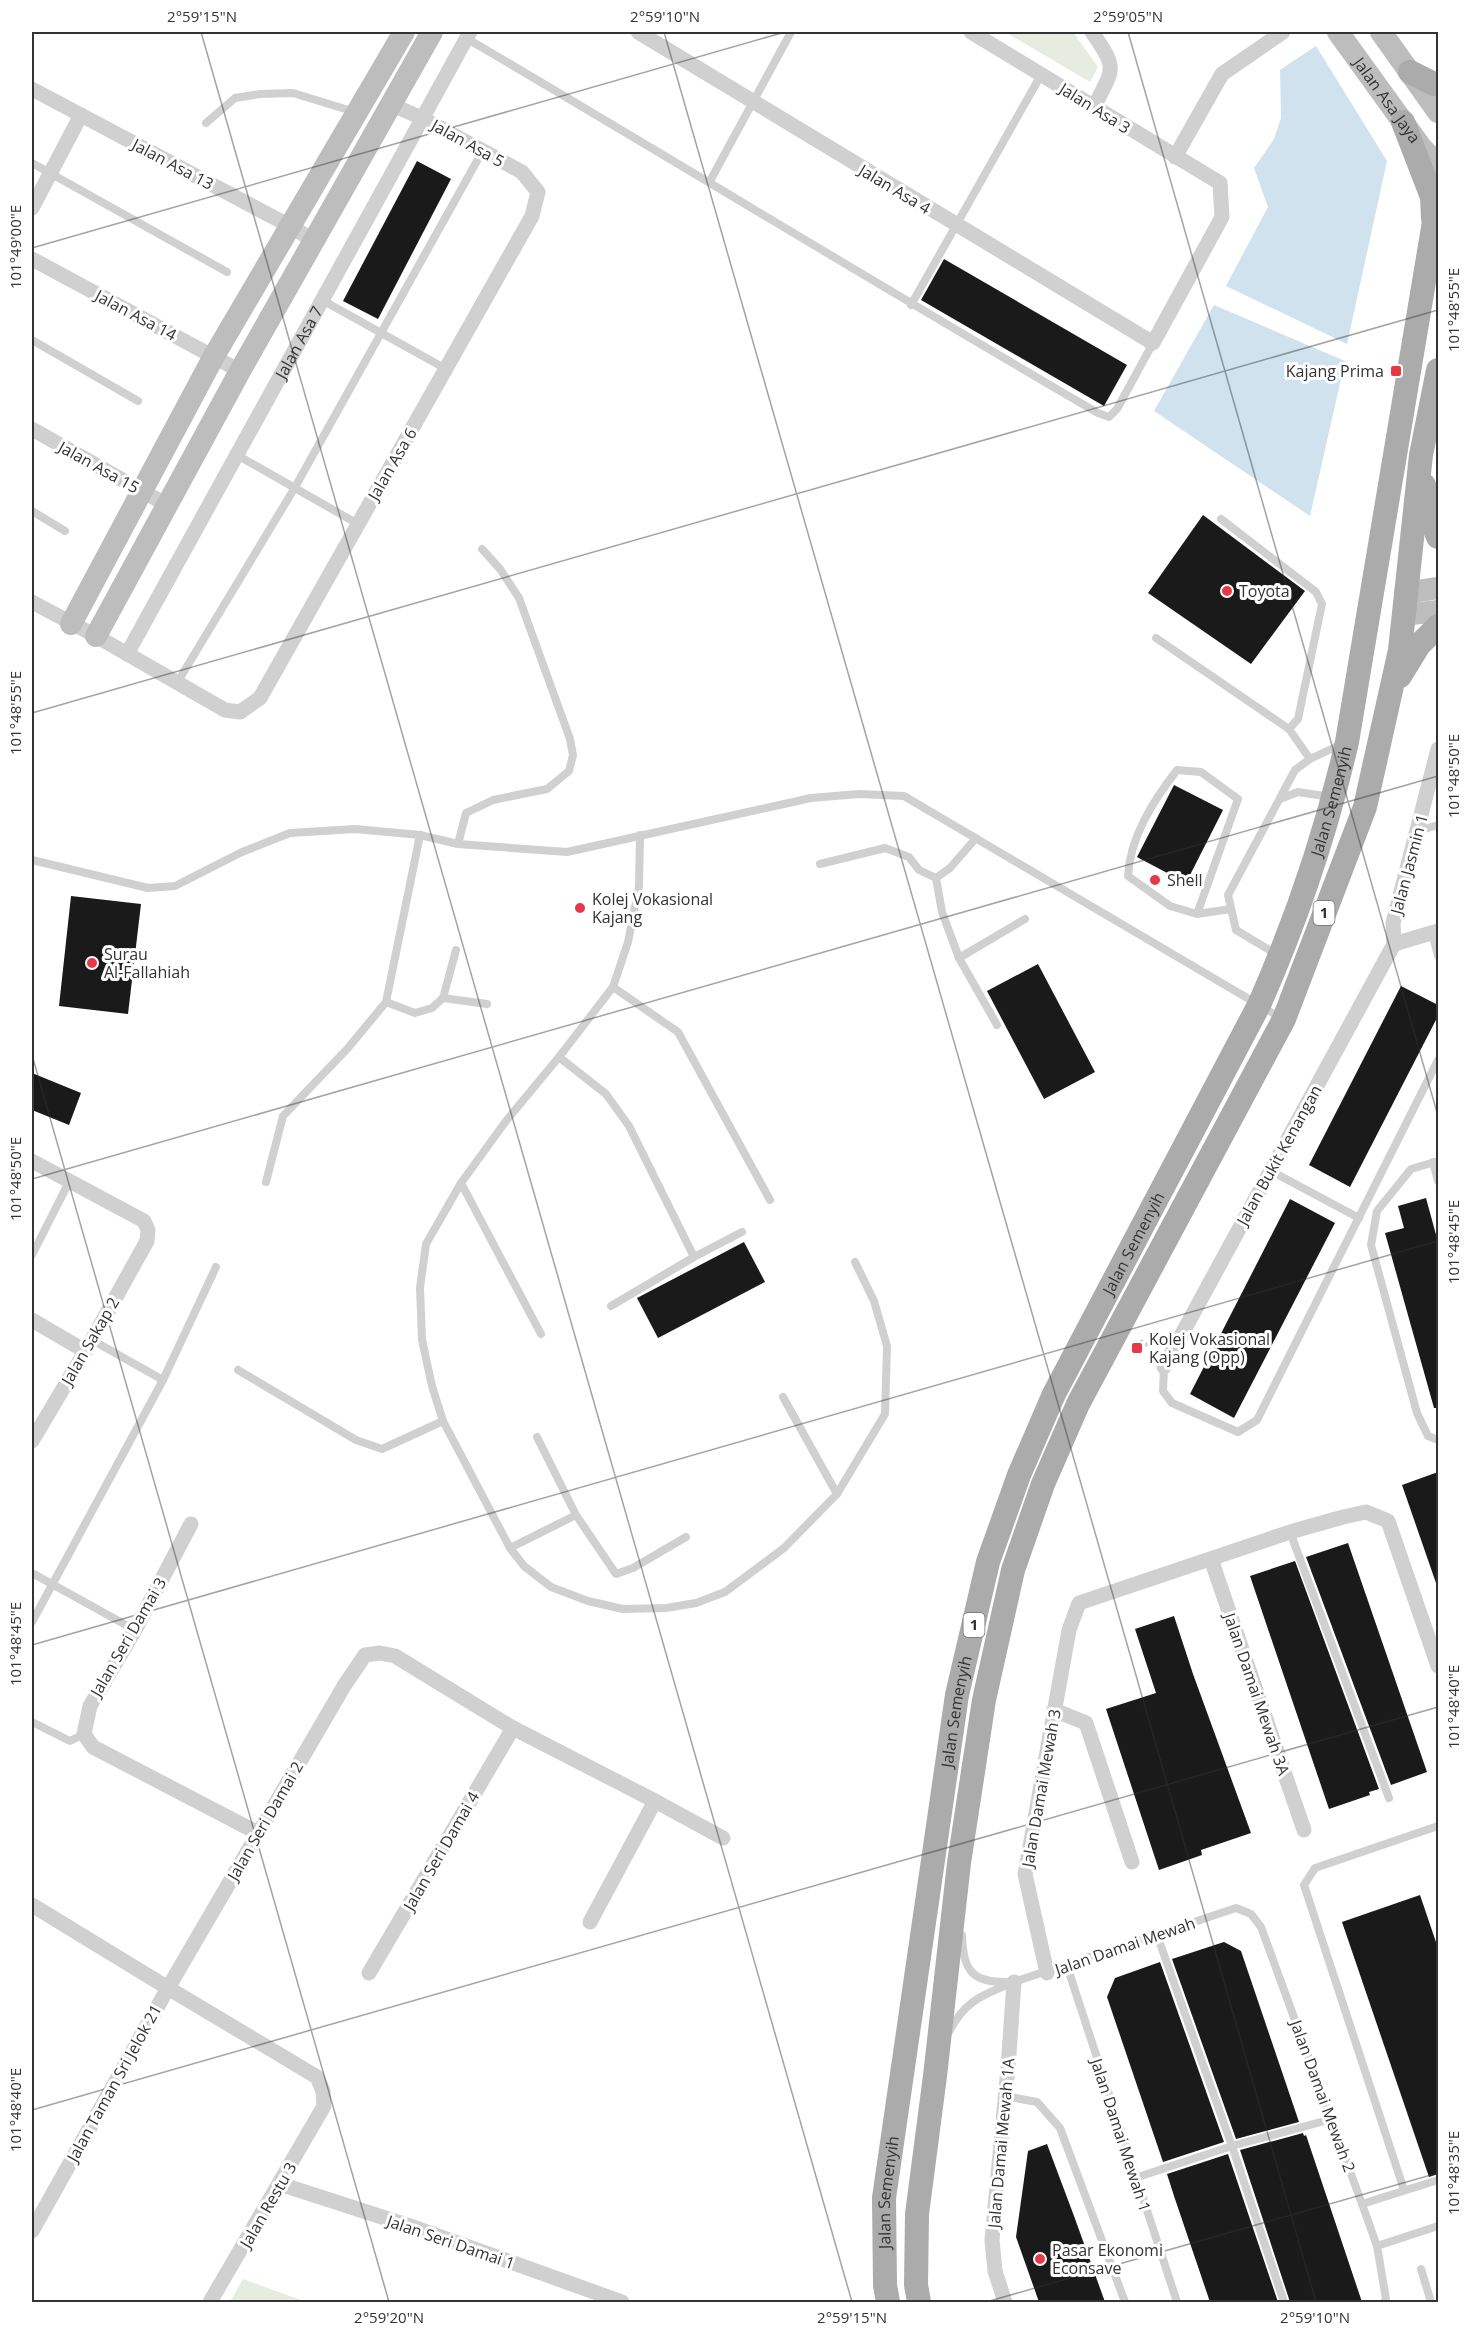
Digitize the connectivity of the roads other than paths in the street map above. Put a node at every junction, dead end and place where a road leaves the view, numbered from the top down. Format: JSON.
{"nodes":[{"id":1,"x":404,"y":32,"type":"edge"},
{"id":2,"x":432,"y":32,"type":"edge"},
{"id":3,"x":638,"y":32,"type":"edge"},
{"id":4,"x":791,"y":32,"type":"edge"},
{"id":5,"x":971,"y":32,"type":"edge"},
{"id":6,"x":1092,"y":32,"type":"edge"},
{"id":7,"x":1283,"y":32,"type":"edge"},
{"id":8,"x":1338,"y":32,"type":"edge"},
{"id":9,"x":1381,"y":32,"type":"edge"},
{"id":10,"x":468,"y":35,"type":"edge"},
{"id":11,"x":1410,"y":72,"type":"junction"},
{"id":12,"x":1041,"y":75,"type":"junction"},
{"id":13,"x":1438,"y":84,"type":"edge"},
{"id":14,"x":32,"y":89,"type":"edge"},
{"id":15,"x":753,"y":102,"type":"junction"},
{"id":16,"x":390,"y":104,"type":"junction"},
{"id":17,"x":1094,"y":107,"type":"junction"},
{"id":18,"x":356,"y":112,"type":"junction"},
{"id":19,"x":1438,"y":112,"type":"edge"},
{"id":20,"x":81,"y":115,"type":"junction"},
{"id":21,"x":422,"y":118,"type":"junction"},
{"id":22,"x":1403,"y":122,"type":"junction"},
{"id":23,"x":206,"y":123,"type":"dead end"},
{"id":24,"x":483,"y":152,"type":"junction"},
{"id":25,"x":1174,"y":158,"type":"junction"},
{"id":26,"x":32,"y":163,"type":"edge"},
{"id":27,"x":1438,"y":165,"type":"edge"},
{"id":28,"x":51,"y":173,"type":"junction"},
{"id":29,"x":710,"y":181,"type":"junction"},
{"id":30,"x":538,"y":192,"type":"joint"},
{"id":31,"x":1438,"y":198,"type":"edge"},
{"id":32,"x":32,"y":208,"type":"edge"},
{"id":33,"x":290,"y":226,"type":"junction"},
{"id":34,"x":956,"y":226,"type":"junction"},
{"id":35,"x":1434,"y":229,"type":"junction"},
{"id":36,"x":314,"y":240,"type":"junction"},
{"id":37,"x":32,"y":259,"type":"edge"},
{"id":38,"x":227,"y":272,"type":"dead end"},
{"id":39,"x":322,"y":300,"type":"junction"},
{"id":40,"x":911,"y":305,"type":"junction"},
{"id":41,"x":381,"y":333,"type":"junction"},
{"id":42,"x":32,"y":340,"type":"edge"},
{"id":43,"x":1153,"y":343,"type":"junction"},
{"id":44,"x":214,"y":356,"type":"junction"},
{"id":45,"x":446,"y":369,"type":"junction"},
{"id":46,"x":1438,"y":370,"type":"edge"},
{"id":47,"x":240,"y":371,"type":"junction"},
{"id":48,"x":138,"y":401,"type":"dead end"},
{"id":49,"x":32,"y":429,"type":"edge"},
{"id":50,"x":237,"y":455,"type":"junction"},
{"id":51,"x":1421,"y":455,"type":"junction"},
{"id":52,"x":294,"y":489,"type":"junction"},
{"id":53,"x":142,"y":490,"type":"junction"},
{"id":54,"x":167,"y":505,"type":"junction"},
{"id":55,"x":32,"y":511,"type":"edge"},
{"id":56,"x":1221,"y":519,"type":"dead end"},
{"id":57,"x":358,"y":524,"type":"junction"},
{"id":58,"x":65,"y":531,"type":"dead end"},
{"id":59,"x":1438,"y":537,"type":"edge"},
{"id":60,"x":482,"y":549,"type":"dead end"},
{"id":61,"x":1377,"y":554,"type":"junction"},
{"id":62,"x":1438,"y":588,"type":"edge"},
{"id":63,"x":32,"y":602,"type":"edge"},
{"id":64,"x":1400,"y":603,"type":"junction"},
{"id":65,"x":1438,"y":611,"type":"edge"},
{"id":66,"x":71,"y":624,"type":"junction"},
{"id":67,"x":1438,"y":626,"type":"edge"},
{"id":68,"x":1364,"y":633,"type":"junction"},
{"id":69,"x":96,"y":636,"type":"junction"},
{"id":70,"x":1156,"y":638,"type":"dead end"},
{"id":71,"x":128,"y":654,"type":"junction"},
{"id":72,"x":177,"y":684,"type":"junction"},
{"id":73,"x":1387,"y":709,"type":"junction"},
{"id":74,"x":1289,"y":729,"type":"junction"},
{"id":75,"x":1347,"y":741,"type":"junction"},
{"id":76,"x":1438,"y":749,"type":"edge"},
{"id":77,"x":1310,"y":759,"type":"junction"},
{"id":78,"x":1334,"y":797,"type":"junction"},
{"id":79,"x":1280,"y":799,"type":"junction"},
{"id":80,"x":1438,"y":825,"type":"edge"},
{"id":81,"x":1418,"y":831,"type":"junction"},
{"id":82,"x":420,"y":835,"type":"junction"},
{"id":83,"x":640,"y":835,"type":"junction"},
{"id":84,"x":976,"y":838,"type":"junction"},
{"id":85,"x":458,"y":844,"type":"junction"},
{"id":86,"x":32,"y":860,"type":"edge"},
{"id":87,"x":819,"y":864,"type":"dead end"},
{"id":88,"x":936,"y":878,"type":"junction"},
{"id":89,"x":1231,"y":909,"type":"junction"},
{"id":90,"x":1197,"y":914,"type":"junction"},
{"id":91,"x":1025,"y":919,"type":"dead end"},
{"id":92,"x":1435,"y":932,"type":"edge"},
{"id":93,"x":1394,"y":944,"type":"junction"},
{"id":94,"x":456,"y":950,"type":"dead end"},
{"id":95,"x":1438,"y":956,"type":"edge"},
{"id":96,"x":1280,"y":957,"type":"junction"},
{"id":97,"x":959,"y":958,"type":"junction"},
{"id":98,"x":613,"y":987,"type":"junction"},
{"id":99,"x":443,"y":998,"type":"junction"},
{"id":100,"x":386,"y":1002,"type":"junction"},
{"id":101,"x":487,"y":1004,"type":"dead end"},
{"id":102,"x":1259,"y":1005,"type":"junction"},
{"id":103,"x":1284,"y":1019,"type":"junction"},
{"id":104,"x":997,"y":1024,"type":"dead end"},
{"id":105,"x":559,"y":1057,"type":"junction"},
{"id":106,"x":1438,"y":1060,"type":"edge"},
{"id":107,"x":32,"y":1161,"type":"edge"},
{"id":108,"x":1436,"y":1162,"type":"edge"},
{"id":109,"x":1271,"y":1171,"type":"junction"},
{"id":110,"x":70,"y":1180,"type":"junction"},
{"id":111,"x":1438,"y":1181,"type":"edge"},
{"id":112,"x":266,"y":1182,"type":"dead end"},
{"id":113,"x":461,"y":1183,"type":"junction"},
{"id":114,"x":770,"y":1200,"type":"dead end"},
{"id":115,"x":1359,"y":1218,"type":"junction"},
{"id":116,"x":742,"y":1232,"type":"dead end"},
{"id":117,"x":32,"y":1255,"type":"edge"},
{"id":118,"x":694,"y":1257,"type":"junction"},
{"id":119,"x":855,"y":1262,"type":"dead end"},
{"id":120,"x":216,"y":1267,"type":"dead end"},
{"id":121,"x":611,"y":1306,"type":"dead end"},
{"id":122,"x":32,"y":1320,"type":"edge"},
{"id":123,"x":541,"y":1334,"type":"dead end"},
{"id":124,"x":88,"y":1346,"type":"junction"},
{"id":125,"x":1164,"y":1367,"type":"joint"},
{"id":126,"x":238,"y":1370,"type":"dead end"},
{"id":127,"x":163,"y":1380,"type":"junction"},
{"id":128,"x":783,"y":1397,"type":"dead end"},
{"id":129,"x":443,"y":1421,"type":"junction"},
{"id":130,"x":537,"y":1437,"type":"dead end"},
{"id":131,"x":1438,"y":1440,"type":"edge"},
{"id":132,"x":32,"y":1441,"type":"edge"},
{"id":133,"x":837,"y":1494,"type":"junction"},
{"id":134,"x":576,"y":1515,"type":"junction"},
{"id":135,"x":191,"y":1524,"type":"dead end"},
{"id":136,"x":1290,"y":1532,"type":"junction"},
{"id":137,"x":686,"y":1537,"type":"dead end"},
{"id":138,"x":510,"y":1548,"type":"junction"},
{"id":139,"x":1211,"y":1559,"type":"junction"},
{"id":140,"x":32,"y":1573,"type":"edge"},
{"id":141,"x":53,"y":1585,"type":"junction"},
{"id":142,"x":32,"y":1622,"type":"edge"},
{"id":143,"x":135,"y":1630,"type":"junction"},
{"id":144,"x":1438,"y":1666,"type":"edge"},
{"id":145,"x":1054,"y":1710,"type":"junction"},
{"id":146,"x":32,"y":1722,"type":"edge"},
{"id":147,"x":513,"y":1728,"type":"junction"},
{"id":148,"x":84,"y":1734,"type":"junction"},
{"id":149,"x":1389,"y":1798,"type":"dead end"},
{"id":150,"x":655,"y":1801,"type":"junction"},
{"id":151,"x":1438,"y":1826,"type":"edge"},
{"id":152,"x":1304,"y":1830,"type":"dead end"},
{"id":153,"x":258,"y":1833,"type":"junction"},
{"id":154,"x":723,"y":1839,"type":"dead end"},
{"id":155,"x":959,"y":1863,"type":"junction"},
{"id":156,"x":1132,"y":1863,"type":"dead end"},
{"id":157,"x":32,"y":1905,"type":"edge"},
{"id":158,"x":1236,"y":1908,"type":"joint"},
{"id":159,"x":590,"y":1922,"type":"dead end"},
{"id":160,"x":1157,"y":1935,"type":"junction"},
{"id":161,"x":1067,"y":1966,"type":"junction"},
{"id":162,"x":369,"y":1973,"type":"dead end"},
{"id":163,"x":1047,"y":1973,"type":"junction"},
{"id":164,"x":1014,"y":1982,"type":"junction"},
{"id":165,"x":168,"y":1988,"type":"junction"},
{"id":166,"x":935,"y":2076,"type":"junction"},
{"id":167,"x":1005,"y":2096,"type":"junction"},
{"id":168,"x":324,"y":2106,"type":"joint"},
{"id":169,"x":1332,"y":2119,"type":"junction"},
{"id":170,"x":1232,"y":2146,"type":"junction"},
{"id":171,"x":1135,"y":2178,"type":"junction"},
{"id":172,"x":1438,"y":2180,"type":"edge"},
{"id":173,"x":280,"y":2184,"type":"junction"},
{"id":174,"x":1404,"y":2190,"type":"junction"},
{"id":175,"x":1362,"y":2204,"type":"junction"},
{"id":176,"x":1438,"y":2226,"type":"edge"},
{"id":177,"x":32,"y":2231,"type":"edge"},
{"id":178,"x":1377,"y":2246,"type":"junction"},
{"id":179,"x":1421,"y":2269,"type":"dead end"},
{"id":180,"x":1385,"y":2301,"type":"edge"},
{"id":181,"x":210,"y":2302,"type":"edge"},
{"id":182,"x":621,"y":2302,"type":"edge"},
{"id":183,"x":888,"y":2302,"type":"edge"},
{"id":184,"x":920,"y":2302,"type":"edge"},
{"id":185,"x":1005,"y":2302,"type":"edge"},
{"id":186,"x":1125,"y":2302,"type":"edge"},
{"id":187,"x":1177,"y":2302,"type":"edge"},
{"id":188,"x":1284,"y":2302,"type":"edge"},
{"id":189,"x":1431,"y":2302,"type":"edge"}],
"edges":[{"from":1,"to":18,"type":"street"},
{"from":2,"to":16,"type":"street"},
{"from":3,"to":15,"type":"street","name":"Jalan Asa 4"},
{"from":4,"to":15,"type":"lane"},
{"from":5,"to":12,"type":"street","name":"Jalan Asa 3"},
{"from":6,"to":17,"type":"street"},
{"from":7,"to":25,"type":"street"},
{"from":8,"to":22,"type":"street","name":"Jalan Asa Jaya"},
{"from":9,"to":11,"type":"street","name":"Jalan Asa Jaya"},
{"from":10,"to":21,"type":"street","name":"Jalan Asa 7"},
{"from":10,"to":29,"type":"lane"},
{"from":11,"to":13,"type":"main road"},
{"from":11,"to":19,"type":"street","name":"Jalan Asa Jaya"},
{"from":12,"to":17,"type":"street","name":"Jalan Asa 3"},
{"from":12,"to":34,"type":"lane"},
{"from":14,"to":20,"type":"street","name":"Jalan Asa 13"},
{"from":15,"to":29,"type":"lane"},
{"from":15,"to":34,"type":"street","name":"Jalan Asa 4"},
{"from":16,"to":21,"type":"street","name":"Jalan Asa 5"},
{"from":16,"to":36,"type":"street"},
{"from":17,"to":25,"type":"street","name":"Jalan Asa 3"},
{"from":18,"to":23,"type":"lane"},
{"from":18,"to":33,"type":"street"},
{"from":20,"to":28,"type":"street"},
{"from":20,"to":33,"type":"street","name":"Jalan Asa 13"},
{"from":21,"to":24,"type":"street","name":"Jalan Asa 5"},
{"from":21,"to":39,"type":"street","name":"Jalan Asa 7"},
{"from":22,"to":27,"type":"street","name":"Jalan Asa Jaya"},
{"from":22,"to":35,"type":"main road"},
{"from":24,"to":30,"type":"street","name":"Jalan Asa 5"},
{"from":24,"to":41,"type":"lane"},
{"from":25,"to":43,"type":"street","name":"Jalan Asa 3"},
{"from":26,"to":28,"type":"lane"},
{"from":28,"to":32,"type":"street"},
{"from":28,"to":38,"type":"lane"},
{"from":29,"to":40,"type":"lane"},
{"from":30,"to":45,"type":"street","name":"Jalan Asa 6"},
{"from":31,"to":35,"type":"main road","name":"Jalan Semenyih","number":"1"},
{"from":33,"to":36,"type":"street","name":"Jalan Asa 13"},
{"from":33,"to":44,"type":"street"},
{"from":34,"to":40,"type":"lane"},
{"from":34,"to":43,"type":"street","name":"Jalan Asa 4"},
{"from":35,"to":61,"type":"main road","name":"Jalan Semenyih","number":"1"},
{"from":36,"to":47,"type":"street"},
{"from":37,"to":44,"type":"street","name":"Jalan Asa 14"},
{"from":39,"to":41,"type":"lane"},
{"from":39,"to":50,"type":"street","name":"Jalan Asa 7"},
{"from":40,"to":43,"type":"lane"},
{"from":41,"to":45,"type":"lane"},
{"from":41,"to":52,"type":"lane"},
{"from":42,"to":48,"type":"lane"},
{"from":44,"to":47,"type":"street","name":"Jalan Asa 14"},
{"from":44,"to":53,"type":"street"},
{"from":45,"to":57,"type":"street","name":"Jalan Asa 6"},
{"from":46,"to":51,"type":"main road","name":"Jalan Semenyih","number":"1"},
{"from":47,"to":54,"type":"street"},
{"from":49,"to":53,"type":"street","name":"Jalan Asa 15"},
{"from":50,"to":52,"type":"lane"},
{"from":50,"to":71,"type":"street","name":"Jalan Asa 7"},
{"from":51,"to":59,"type":"main road"},
{"from":51,"to":64,"type":"main road","name":"Jalan Semenyih","number":"1"},
{"from":52,"to":57,"type":"lane"},
{"from":52,"to":72,"type":"lane"},
{"from":53,"to":54,"type":"street","name":"Jalan Asa 15"},
{"from":53,"to":66,"type":"street"},
{"from":54,"to":69,"type":"street"},
{"from":55,"to":58,"type":"lane"},
{"from":56,"to":74,"type":"lane"},
{"from":57,"to":72,"type":"street","name":"Jalan Asa 6"},
{"from":60,"to":85,"type":"lane"},
{"from":61,"to":64,"type":"main road"},
{"from":61,"to":68,"type":"main road","name":"Jalan Semenyih","number":"1"},
{"from":62,"to":64,"type":"street"},
{"from":63,"to":66,"type":"street"},
{"from":64,"to":65,"type":"street"},
{"from":64,"to":68,"type":"main road"},
{"from":64,"to":73,"type":"main road","name":"Jalan Semenyih","number":"1"},
{"from":66,"to":69,"type":"street"},
{"from":67,"to":73,"type":"main road"},
{"from":68,"to":75,"type":"main road","name":"Jalan Semenyih","number":"1"},
{"from":69,"to":71,"type":"street"},
{"from":70,"to":74,"type":"lane"},
{"from":71,"to":72,"type":"street"},
{"from":73,"to":103,"type":"main road","name":"Jalan Semenyih","number":"1"},
{"from":74,"to":77,"type":"lane"},
{"from":75,"to":77,"type":"lane"},
{"from":75,"to":78,"type":"main road","name":"Jalan Semenyih","number":"1"},
{"from":76,"to":81,"type":"street","name":"Jalan Jasmin 1"},
{"from":77,"to":79,"type":"lane"},
{"from":78,"to":79,"type":"lane"},
{"from":78,"to":96,"type":"main road","name":"Jalan Semenyih","number":"1"},
{"from":79,"to":89,"type":"lane"},
{"from":80,"to":81,"type":"lane"},
{"from":81,"to":93,"type":"street","name":"Jalan Jasmin 1"},
{"from":82,"to":85,"type":"lane"},
{"from":82,"to":86,"type":"lane"},
{"from":82,"to":100,"type":"lane"},
{"from":83,"to":84,"type":"lane"},
{"from":83,"to":85,"type":"lane"},
{"from":83,"to":98,"type":"lane"},
{"from":84,"to":88,"type":"lane"},
{"from":84,"to":102,"type":"lane"},
{"from":87,"to":88,"type":"lane"},
{"from":88,"to":97,"type":"lane"},
{"from":89,"to":90,"type":"lane"},
{"from":89,"to":96,"type":"lane"},
{"from":90,"to":90,"type":"lane"},
{"from":91,"to":97,"type":"lane"},
{"from":92,"to":93,"type":"street"},
{"from":92,"to":95,"type":"lane"},
{"from":93,"to":109,"type":"street","name":"Jalan Bukit Kenangan"},
{"from":94,"to":99,"type":"lane"},
{"from":96,"to":102,"type":"main road","name":"Jalan Semenyih","number":"1"},
{"from":97,"to":104,"type":"lane"},
{"from":98,"to":105,"type":"lane"},
{"from":98,"to":114,"type":"lane"},
{"from":99,"to":100,"type":"lane"},
{"from":99,"to":101,"type":"lane"},
{"from":100,"to":112,"type":"lane"},
{"from":102,"to":103,"type":"lane"},
{"from":102,"to":183,"type":"main road","name":"Jalan Semenyih","number":"1"},
{"from":103,"to":155,"type":"main road","name":"Jalan Semenyih","number":"1"},
{"from":105,"to":113,"type":"lane"},
{"from":105,"to":118,"type":"lane"},
{"from":106,"to":115,"type":"lane"},
{"from":107,"to":110,"type":"street"},
{"from":108,"to":111,"type":"lane"},
{"from":108,"to":131,"type":"lane"},
{"from":109,"to":115,"type":"lane"},
{"from":109,"to":125,"type":"street","name":"Jalan Bukit Kenangan"},
{"from":110,"to":117,"type":"lane"},
{"from":110,"to":124,"type":"street","name":"Jalan Sakap 2"},
{"from":113,"to":123,"type":"lane"},
{"from":113,"to":129,"type":"lane"},
{"from":115,"to":125,"type":"lane"},
{"from":116,"to":118,"type":"lane"},
{"from":118,"to":121,"type":"lane"},
{"from":119,"to":133,"type":"lane"},
{"from":120,"to":127,"type":"lane"},
{"from":122,"to":124,"type":"street"},
{"from":124,"to":127,"type":"lane"},
{"from":124,"to":132,"type":"street","name":"Jalan Sakap 2"},
{"from":126,"to":129,"type":"lane"},
{"from":127,"to":141,"type":"lane"},
{"from":128,"to":133,"type":"lane"},
{"from":129,"to":138,"type":"lane"},
{"from":130,"to":134,"type":"lane"},
{"from":133,"to":138,"type":"lane"},
{"from":134,"to":137,"type":"lane"},
{"from":134,"to":138,"type":"lane"},
{"from":135,"to":143,"type":"street","name":"Jalan Seri Damai 3"},
{"from":136,"to":139,"type":"street"},
{"from":136,"to":144,"type":"street"},
{"from":136,"to":149,"type":"lane"},
{"from":139,"to":145,"type":"street","name":"Jalan Damai Mewah 3"},
{"from":139,"to":152,"type":"street","name":"Jalan Damai Mewah 3A"},
{"from":140,"to":141,"type":"lane"},
{"from":141,"to":142,"type":"lane"},
{"from":141,"to":143,"type":"lane"},
{"from":143,"to":148,"type":"street","name":"Jalan Seri Damai 3"},
{"from":145,"to":156,"type":"street"},
{"from":145,"to":163,"type":"street","name":"Jalan Damai Mewah 3"},
{"from":146,"to":148,"type":"lane"},
{"from":147,"to":150,"type":"street"},
{"from":147,"to":153,"type":"street","name":"Jalan Seri Damai 2"},
{"from":147,"to":162,"type":"street","name":"Jalan Seri Damai 4"},
{"from":148,"to":153,"type":"street"},
{"from":150,"to":154,"type":"street"},
{"from":150,"to":159,"type":"street"},
{"from":151,"to":174,"type":"lane"},
{"from":153,"to":165,"type":"street","name":"Jalan Seri Damai 2"},
{"from":155,"to":164,"type":"lane","name":"Jalan Damai Mewah"},
{"from":155,"to":166,"type":"main road","name":"Jalan Semenyih","number":"1"},
{"from":157,"to":165,"type":"street"},
{"from":158,"to":160,"type":"lane","name":"Jalan Damai Mewah"},
{"from":158,"to":169,"type":"lane","name":"Jalan Damai Mewah 2"},
{"from":160,"to":161,"type":"lane","name":"Jalan Damai Mewah"},
{"from":160,"to":170,"type":"lane"},
{"from":161,"to":163,"type":"lane","name":"Jalan Damai Mewah"},
{"from":161,"to":171,"type":"lane","name":"Jalan Damai Mewah 1"},
{"from":163,"to":164,"type":"lane","name":"Jalan Damai Mewah"},
{"from":164,"to":166,"type":"lane","name":"Jalan Damai Mewah"},
{"from":164,"to":167,"type":"street","name":"Jalan Damai Mewah 1A"},
{"from":165,"to":168,"type":"street","name":"Jalan Taman Sri Jelok 21"},
{"from":165,"to":177,"type":"street","name":"Jalan Taman Sri Jelok 21"},
{"from":166,"to":184,"type":"main road","name":"Jalan Semenyih","number":"1"},
{"from":167,"to":185,"type":"street","name":"Jalan Damai Mewah 1A"},
{"from":167,"to":186,"type":"lane"},
{"from":168,"to":173,"type":"street","name":"Jalan Restu 3"},
{"from":169,"to":170,"type":"lane"},
{"from":169,"to":175,"type":"lane","name":"Jalan Damai Mewah 2"},
{"from":170,"to":171,"type":"lane"},
{"from":170,"to":188,"type":"lane"},
{"from":171,"to":187,"type":"lane","name":"Jalan Damai Mewah 1"},
{"from":172,"to":174,"type":"lane"},
{"from":173,"to":181,"type":"street","name":"Jalan Restu 3"},
{"from":173,"to":182,"type":"street","name":"Jalan Seri Damai 1"},
{"from":174,"to":175,"type":"lane"},
{"from":175,"to":178,"type":"lane","name":"Jalan Damai Mewah 2"},
{"from":176,"to":178,"type":"lane"},
{"from":178,"to":180,"type":"lane","name":"Jalan Damai Mewah 2"},
{"from":179,"to":189,"type":"lane"}]}
